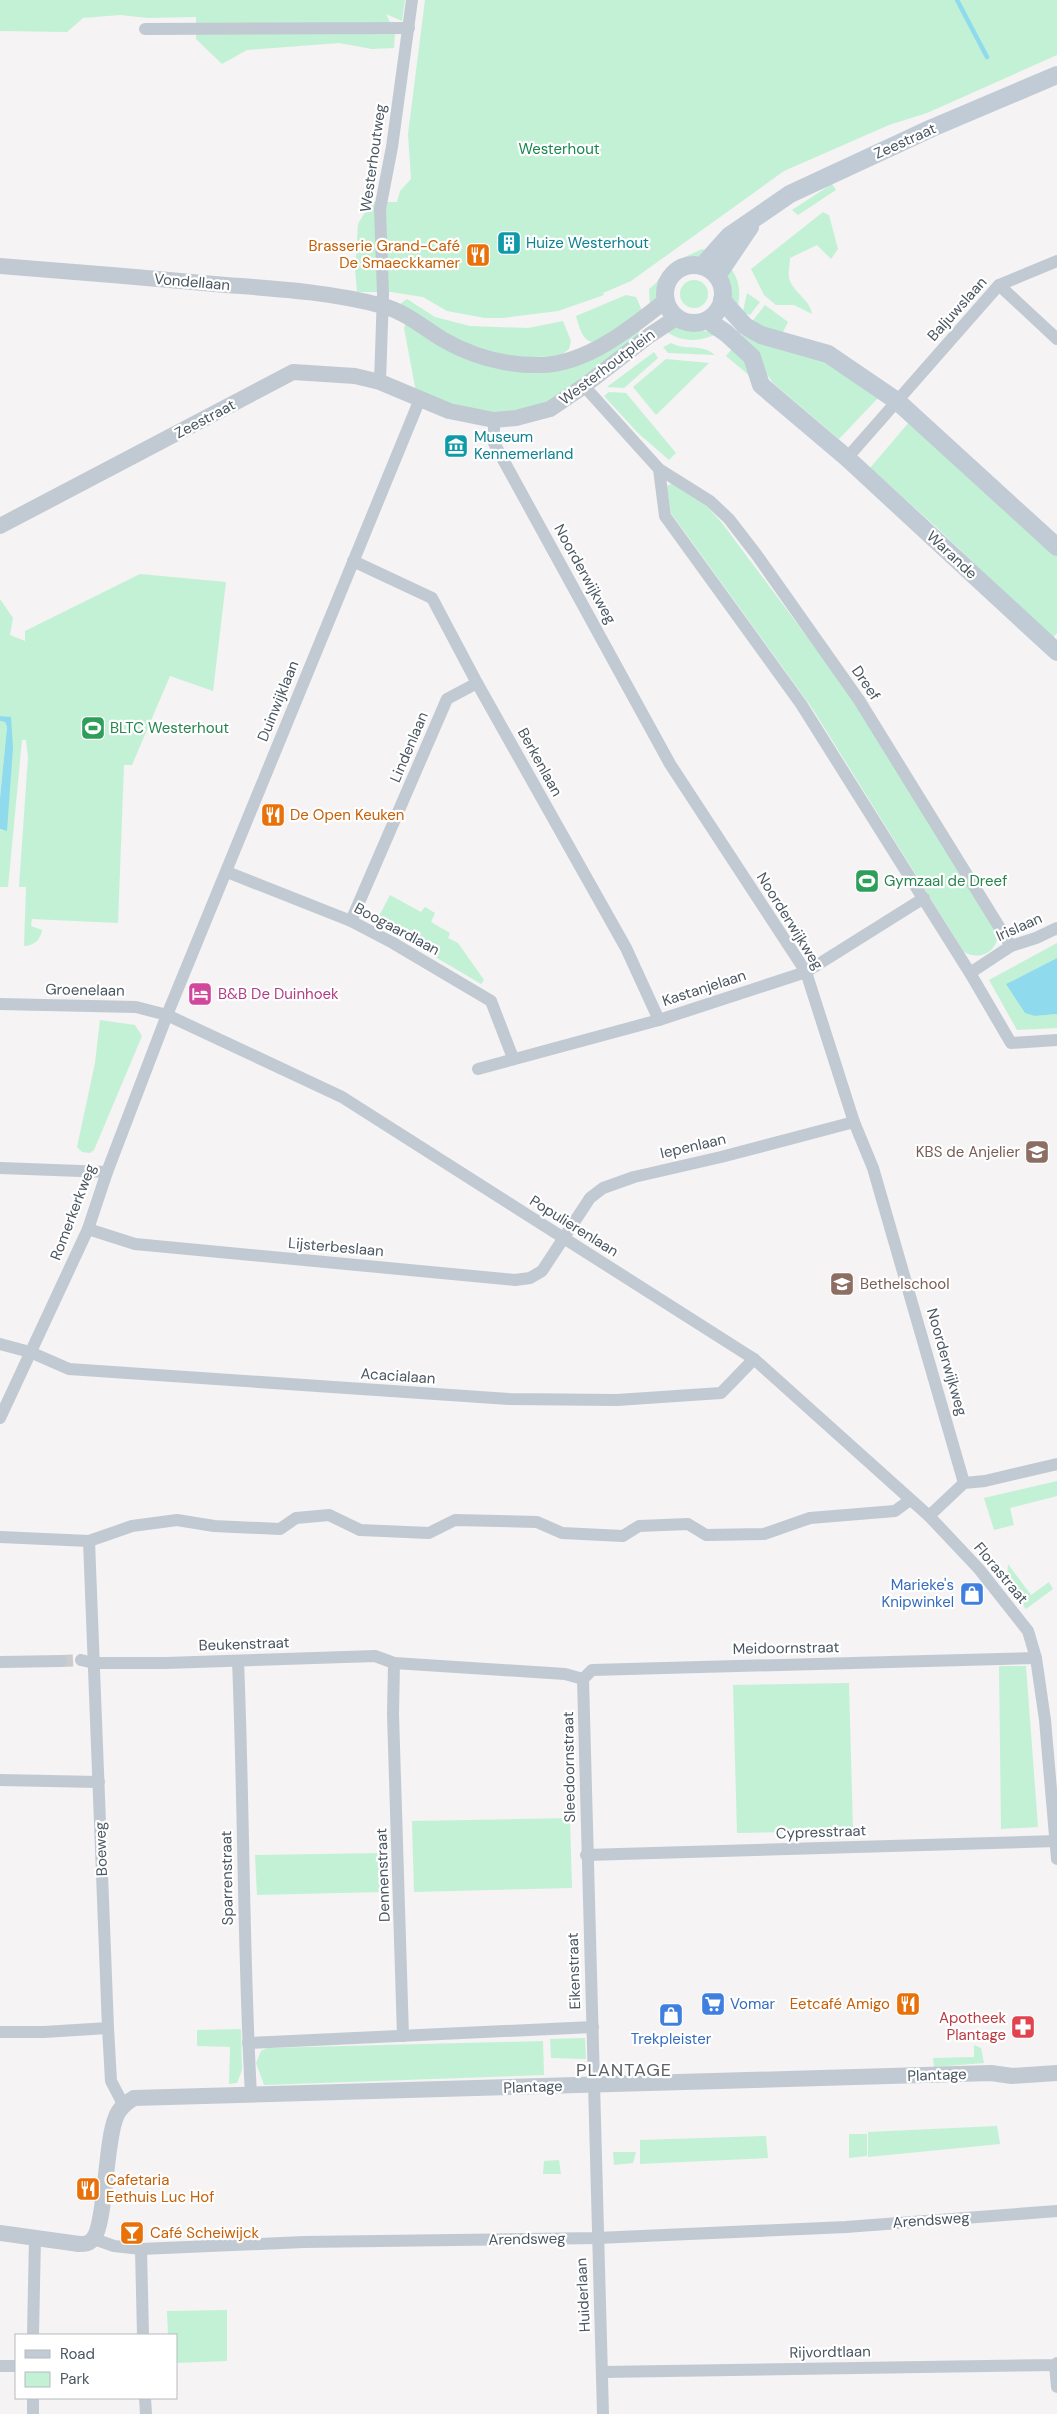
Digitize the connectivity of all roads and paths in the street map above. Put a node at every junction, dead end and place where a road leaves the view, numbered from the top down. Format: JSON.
{"nodes":[{"id":1,"x":412,"y":0,"type":"edge"},
{"id":2,"x":409,"y":28,"type":"junction"},
{"id":3,"x":145,"y":29,"type":"dead end"},
{"id":4,"x":1057,"y":75,"type":"edge"},
{"id":5,"x":1057,"y":261,"type":"edge"},
{"id":6,"x":0,"y":266,"type":"edge"},
{"id":7,"x":709,"y":271,"type":"junction"},
{"id":8,"x":999,"y":285,"type":"junction"},
{"id":9,"x":722,"y":300,"type":"junction"},
{"id":10,"x":665,"y":301,"type":"junction"},
{"id":11,"x":383,"y":306,"type":"junction"},
{"id":12,"x":676,"y":318,"type":"junction"},
{"id":13,"x":707,"y":320,"type":"junction"},
{"id":14,"x":1057,"y":339,"type":"edge"},
{"id":15,"x":380,"y":382,"type":"junction"},
{"id":16,"x":584,"y":386,"type":"junction"},
{"id":17,"x":420,"y":399,"type":"junction"},
{"id":18,"x":897,"y":402,"type":"junction"},
{"id":19,"x":494,"y":420,"type":"junction"},
{"id":20,"x":847,"y":458,"type":"junction"},
{"id":21,"x":659,"y":469,"type":"junction"},
{"id":22,"x":0,"y":526,"type":"edge"},
{"id":23,"x":1057,"y":547,"type":"edge"},
{"id":24,"x":353,"y":561,"type":"junction"},
{"id":25,"x":1056,"y":650,"type":"edge"},
{"id":26,"x":476,"y":683,"type":"junction"},
{"id":27,"x":227,"y":872,"type":"junction"},
{"id":28,"x":924,"y":898,"type":"junction"},
{"id":29,"x":351,"y":921,"type":"junction"},
{"id":30,"x":1057,"y":928,"type":"edge"},
{"id":31,"x":1011,"y":946,"type":"junction"},
{"id":32,"x":806,"y":972,"type":"junction"},
{"id":33,"x":970,"y":973,"type":"junction"},
{"id":34,"x":0,"y":1004,"type":"edge"},
{"id":35,"x":168,"y":1015,"type":"junction"},
{"id":36,"x":659,"y":1020,"type":"junction"},
{"id":37,"x":1057,"y":1040,"type":"edge"},
{"id":38,"x":513,"y":1058,"type":"junction"},
{"id":39,"x":478,"y":1069,"type":"dead end"},
{"id":40,"x":854,"y":1122,"type":"junction"},
{"id":41,"x":0,"y":1168,"type":"edge"},
{"id":42,"x":107,"y":1172,"type":"junction"},
{"id":43,"x":88,"y":1229,"type":"junction"},
{"id":44,"x":563,"y":1238,"type":"junction"},
{"id":45,"x":0,"y":1344,"type":"edge"},
{"id":46,"x":30,"y":1352,"type":"junction"},
{"id":47,"x":754,"y":1358,"type":"junction"},
{"id":48,"x":0,"y":1418,"type":"edge"},
{"id":49,"x":1057,"y":1464,"type":"edge"},
{"id":50,"x":964,"y":1483,"type":"junction"},
{"id":51,"x":910,"y":1500,"type":"junction"},
{"id":52,"x":929,"y":1516,"type":"junction"},
{"id":53,"x":0,"y":1537,"type":"edge"},
{"id":54,"x":89,"y":1541,"type":"junction"},
{"id":55,"x":1036,"y":1658,"type":"junction"},
{"id":56,"x":81,"y":1660,"type":"tunnel mouth"},
{"id":57,"x":61,"y":1661,"type":"tunnel mouth"},
{"id":58,"x":238,"y":1661,"type":"junction"},
{"id":59,"x":0,"y":1662,"type":"edge"},
{"id":60,"x":94,"y":1663,"type":"junction"},
{"id":61,"x":394,"y":1663,"type":"junction"},
{"id":62,"x":583,"y":1679,"type":"junction"},
{"id":63,"x":1051,"y":1719,"type":"edge"},
{"id":64,"x":0,"y":1780,"type":"edge"},
{"id":65,"x":99,"y":1782,"type":"junction"},
{"id":66,"x":1056,"y":1842,"type":"junction"},
{"id":67,"x":586,"y":1855,"type":"junction"},
{"id":68,"x":1057,"y":1859,"type":"edge"},
{"id":69,"x":592,"y":2027,"type":"junction"},
{"id":70,"x":108,"y":2028,"type":"junction"},
{"id":71,"x":0,"y":2032,"type":"edge"},
{"id":72,"x":404,"y":2036,"type":"junction"},
{"id":73,"x":248,"y":2043,"type":"junction"},
{"id":74,"x":1057,"y":2062,"type":"edge"},
{"id":75,"x":1004,"y":2073,"type":"junction"},
{"id":76,"x":1057,"y":2073,"type":"edge"},
{"id":77,"x":594,"y":2085,"type":"junction"},
{"id":78,"x":251,"y":2095,"type":"junction"},
{"id":79,"x":124,"y":2104,"type":"junction"},
{"id":80,"x":1057,"y":2212,"type":"edge"},
{"id":81,"x":0,"y":2233,"type":"edge"},
{"id":82,"x":35,"y":2237,"type":"junction"},
{"id":83,"x":597,"y":2238,"type":"junction"},
{"id":84,"x":94,"y":2239,"type":"junction"},
{"id":85,"x":141,"y":2249,"type":"junction"},
{"id":86,"x":33,"y":2334,"type":"edge"},
{"id":87,"x":144,"y":2334,"type":"edge"},
{"id":88,"x":1056,"y":2364,"type":"edge"},
{"id":89,"x":0,"y":2366,"type":"edge"},
{"id":90,"x":15,"y":2366,"type":"edge"},
{"id":91,"x":603,"y":2372,"type":"junction"},
{"id":92,"x":1057,"y":2387,"type":"edge"},
{"id":93,"x":33,"y":2399,"type":"edge"},
{"id":94,"x":146,"y":2399,"type":"edge"},
{"id":95,"x":33,"y":2414,"type":"edge"},
{"id":96,"x":146,"y":2414,"type":"edge"},
{"id":97,"x":603,"y":2414,"type":"edge"}],
"edges":[{"from":1,"to":2,"type":"street","name":"Westerhoutweg"},
{"from":2,"to":3,"type":"street"},
{"from":2,"to":11,"type":"street","name":"Westerhoutweg"},
{"from":4,"to":7,"type":"main road","name":"Zeestraat"},
{"from":5,"to":8,"type":"street","name":"Baljuwslaan"},
{"from":6,"to":11,"type":"street","name":"Vondellaan"},
{"from":7,"to":9,"type":"main road"},
{"from":7,"to":10,"type":"main road"},
{"from":8,"to":14,"type":"street"},
{"from":8,"to":18,"type":"street","name":"Baljuwslaan"},
{"from":9,"to":13,"type":"main road"},
{"from":9,"to":18,"type":"main road"},
{"from":10,"to":11,"type":"street","name":"Westerhoutplein"},
{"from":10,"to":12,"type":"main road"},
{"from":11,"to":15,"type":"street","name":"Westerhoutweg"},
{"from":12,"to":13,"type":"main road"},
{"from":12,"to":16,"type":"street","name":"Westerhoutplein"},
{"from":13,"to":20,"type":"main road","name":"Warande"},
{"from":15,"to":17,"type":"street","name":"Zeestraat"},
{"from":15,"to":22,"type":"street","name":"Zeestraat"},
{"from":16,"to":19,"type":"street","name":"Westerhoutplein"},
{"from":16,"to":21,"type":"street","name":"Dreef"},
{"from":17,"to":19,"type":"street","name":"Westerhoutplein"},
{"from":17,"to":24,"type":"street","name":"Duinwijklaan"},
{"from":18,"to":20,"type":"street"},
{"from":18,"to":23,"type":"main road"},
{"from":19,"to":32,"type":"street","name":"Noorderwijkweg"},
{"from":20,"to":25,"type":"main road","name":"Warande"},
{"from":21,"to":28,"type":"street"},
{"from":21,"to":31,"type":"street","name":"Dreef"},
{"from":24,"to":26,"type":"street","name":"Berkenlaan"},
{"from":24,"to":27,"type":"street","name":"Duinwijklaan"},
{"from":26,"to":29,"type":"street","name":"Lindenlaan"},
{"from":26,"to":36,"type":"street","name":"Berkenlaan"},
{"from":27,"to":29,"type":"street","name":"Boogaardlaan"},
{"from":27,"to":35,"type":"street","name":"Duinwijklaan"},
{"from":28,"to":32,"type":"street","name":"Kastanjelaan"},
{"from":28,"to":33,"type":"street"},
{"from":29,"to":38,"type":"street","name":"Boogaardlaan"},
{"from":30,"to":31,"type":"street","name":"Irislaan"},
{"from":31,"to":33,"type":"street","name":"Irislaan"},
{"from":32,"to":36,"type":"street","name":"Kastanjelaan"},
{"from":32,"to":40,"type":"street","name":"Noorderwijkweg"},
{"from":33,"to":37,"type":"street"},
{"from":34,"to":35,"type":"street","name":"Groenelaan"},
{"from":35,"to":42,"type":"street","name":"Romerkerkweg"},
{"from":35,"to":44,"type":"street","name":"Populierenlaan"},
{"from":36,"to":38,"type":"street","name":"Kastanjelaan"},
{"from":38,"to":39,"type":"street","name":"Kastanjelaan"},
{"from":40,"to":44,"type":"street","name":"Iepenlaan"},
{"from":40,"to":50,"type":"street","name":"Noorderwijkweg"},
{"from":41,"to":42,"type":"street"},
{"from":42,"to":43,"type":"street","name":"Romerkerkweg"},
{"from":43,"to":44,"type":"street","name":"Lijsterbeslaan"},
{"from":43,"to":46,"type":"street","name":"Romerkerkweg"},
{"from":44,"to":47,"type":"street","name":"Populierenlaan"},
{"from":45,"to":46,"type":"street","name":"Acacialaan"},
{"from":46,"to":47,"type":"street","name":"Acacialaan"},
{"from":46,"to":48,"type":"street","name":"Romerkerkweg"},
{"from":47,"to":51,"type":"street","name":"Populierenlaan"},
{"from":49,"to":50,"type":"street"},
{"from":50,"to":52,"type":"street"},
{"from":51,"to":52,"type":"street","name":"Populierenlaan"},
{"from":51,"to":54,"type":"street"},
{"from":52,"to":55,"type":"street","name":"Florastraat"},
{"from":53,"to":54,"type":"street"},
{"from":54,"to":60,"type":"street","name":"Boeweg"},
{"from":55,"to":62,"type":"street","name":"Meidoornstraat"},
{"from":55,"to":63,"type":"street","name":"Florastraat"},
{"from":56,"to":60,"type":"street","name":"Beukenstraat"},
{"from":57,"to":59,"type":"street"},
{"from":58,"to":60,"type":"street","name":"Beukenstraat"},
{"from":58,"to":61,"type":"street","name":"Beukenstraat"},
{"from":58,"to":73,"type":"street","name":"Sparrenstraat"},
{"from":60,"to":65,"type":"street","name":"Boeweg"},
{"from":61,"to":62,"type":"street","name":"Beukenstraat"},
{"from":61,"to":72,"type":"street","name":"Dennenstraat"},
{"from":62,"to":67,"type":"street","name":"Sleedoornstraat"},
{"from":63,"to":66,"type":"street","name":"Florastraat"},
{"from":64,"to":65,"type":"street"},
{"from":65,"to":70,"type":"street","name":"Boeweg"},
{"from":66,"to":67,"type":"street","name":"Cypresstraat"},
{"from":66,"to":68,"type":"street","name":"Florastraat"},
{"from":67,"to":69,"type":"street","name":"Eikenstraat"},
{"from":69,"to":72,"type":"street"},
{"from":69,"to":77,"type":"street","name":"Eikenstraat"},
{"from":70,"to":71,"type":"street"},
{"from":70,"to":79,"type":"street","name":"Boeweg"},
{"from":72,"to":73,"type":"street"},
{"from":73,"to":78,"type":"street","name":"Sparrenstraat"},
{"from":74,"to":75,"type":"street","name":"Plantage"},
{"from":75,"to":76,"type":"street","name":"Plantage"},
{"from":75,"to":77,"type":"street","name":"Plantage"},
{"from":77,"to":78,"type":"street","name":"Plantage"},
{"from":77,"to":83,"type":"street","name":"Huiderlaan"},
{"from":78,"to":79,"type":"street","name":"Plantage"},
{"from":79,"to":84,"type":"street"},
{"from":80,"to":83,"type":"street","name":"Arendsweg"},
{"from":81,"to":82,"type":"street","name":"Arendsweg"},
{"from":82,"to":84,"type":"street","name":"Arendsweg"},
{"from":82,"to":86,"type":"street"},
{"from":83,"to":85,"type":"street","name":"Arendsweg"},
{"from":83,"to":91,"type":"street","name":"Huiderlaan"},
{"from":84,"to":85,"type":"street","name":"Arendsweg"},
{"from":85,"to":87,"type":"street"},
{"from":88,"to":91,"type":"street","name":"Rijvordtlaan"},
{"from":88,"to":92,"type":"street"},
{"from":89,"to":90,"type":"street"},
{"from":91,"to":97,"type":"street","name":"Huiderlaan"},
{"from":93,"to":95,"type":"street"},
{"from":94,"to":96,"type":"street"}]}
